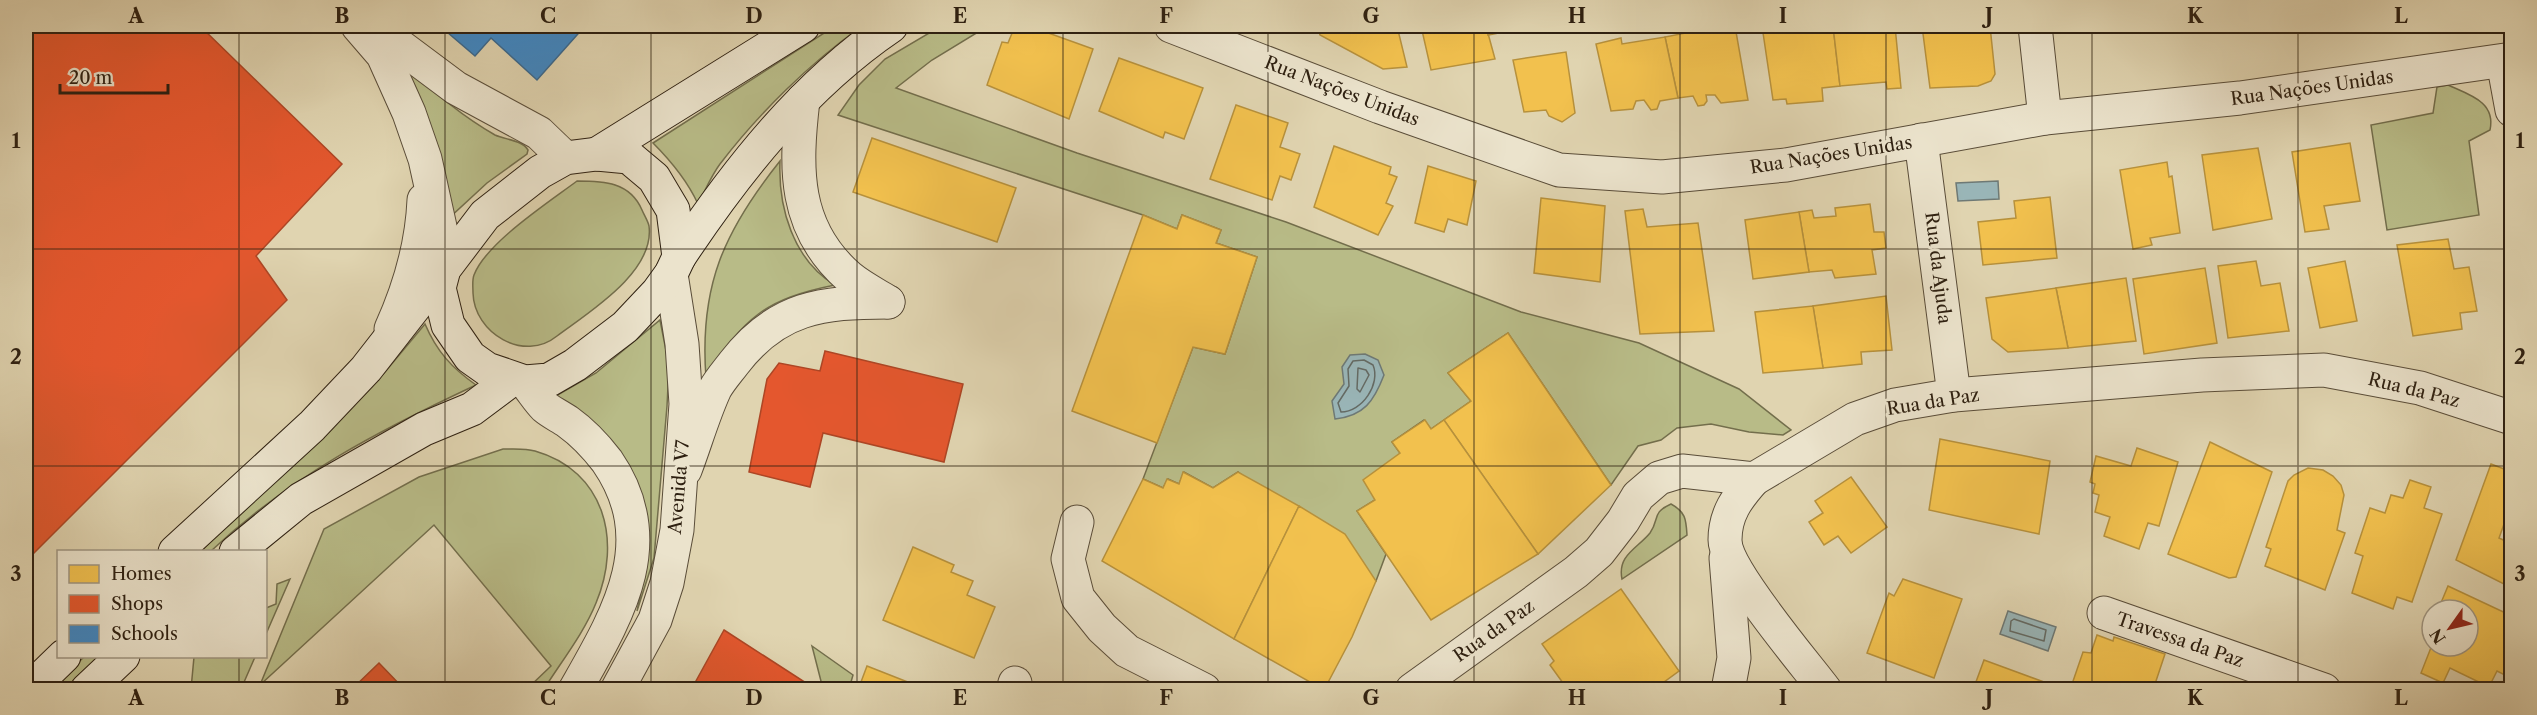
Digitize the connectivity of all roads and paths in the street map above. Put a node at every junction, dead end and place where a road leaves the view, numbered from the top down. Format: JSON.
{"nodes":[{"id":1,"x":358,"y":26,"type":"edge"},
{"id":2,"x":373,"y":26,"type":"edge"},
{"id":3,"x":803,"y":26,"type":"edge"},
{"id":4,"x":891,"y":26,"type":"edge"},
{"id":5,"x":1171,"y":26,"type":"edge"},
{"id":6,"x":2035,"y":26,"type":"edge"},
{"id":7,"x":2507,"y":60,"type":"edge"},
{"id":8,"x":803,"y":100,"type":"junction"},
{"id":9,"x":2511,"y":110,"type":"edge"},
{"id":10,"x":2045,"y":118,"type":"junction"},
{"id":11,"x":1921,"y":140,"type":"junction"},
{"id":12,"x":597,"y":154,"type":"junction"},
{"id":13,"x":565,"y":158,"type":"junction"},
{"id":14,"x":425,"y":159,"type":"junction"},
{"id":15,"x":675,"y":265,"type":"junction"},
{"id":16,"x":446,"y":266,"type":"junction"},
{"id":17,"x":381,"y":350,"type":"junction"},
{"id":18,"x":518,"y":381,"type":"junction"},
{"id":19,"x":1954,"y":395,"type":"junction"},
{"id":20,"x":2511,"y":418,"type":"edge"},
{"id":21,"x":1754,"y":479,"type":"junction"},
{"id":22,"x":680,"y":483,"type":"junction"},
{"id":23,"x":1077,"y":522,"type":"dead end"},
{"id":24,"x":1725,"y":543,"type":"junction"},
{"id":25,"x":177,"y":550,"type":"edge"},
{"id":26,"x":238,"y":550,"type":"edge"},
{"id":27,"x":2104,"y":613,"type":"dead end"},
{"id":28,"x":63,"y":658,"type":"edge"},
{"id":29,"x":122,"y":658,"type":"edge"},
{"id":30,"x":29,"y":690,"type":"edge"},
{"id":31,"x":87,"y":690,"type":"edge"},
{"id":32,"x":575,"y":690,"type":"edge"},
{"id":33,"x":617,"y":690,"type":"edge"},
{"id":34,"x":1204,"y":690,"type":"edge"},
{"id":35,"x":1412,"y":690,"type":"edge"},
{"id":36,"x":1728,"y":690,"type":"edge"},
{"id":37,"x":1825,"y":690,"type":"edge"},
{"id":38,"x":2324,"y":690,"type":"edge"}],
"edges":[{"from":1,"to":14,"type":"street"},
{"from":2,"to":13,"type":"street"},
{"from":3,"to":12,"type":"street"},
{"from":4,"to":8,"type":"street"},
{"from":5,"to":11,"type":"street","name":"Rua Nações Unidas"},
{"from":6,"to":10,"type":"street"},
{"from":7,"to":9,"type":"street"},
{"from":7,"to":10,"type":"street","name":"Rua Nações Unidas"},
{"from":8,"to":15,"type":"street"},
{"from":8,"to":22,"type":"street"},
{"from":10,"to":11,"type":"street","name":"Rua Nações Unidas"},
{"from":11,"to":19,"type":"street","name":"Rua da Ajuda"},
{"from":12,"to":13,"type":"street"},
{"from":12,"to":15,"type":"street","name":"Avenida V7"},
{"from":13,"to":16,"type":"street"},
{"from":14,"to":16,"type":"street"},
{"from":14,"to":17,"type":"street"},
{"from":15,"to":18,"type":"street"},
{"from":15,"to":22,"type":"street","name":"Avenida V7"},
{"from":16,"to":17,"type":"street"},
{"from":16,"to":18,"type":"street"},
{"from":17,"to":25,"type":"street"},
{"from":18,"to":26,"type":"street"},
{"from":18,"to":32,"type":"street"},
{"from":19,"to":20,"type":"street","name":"Rua da Paz"},
{"from":19,"to":21,"type":"street","name":"Rua da Paz"},
{"from":21,"to":24,"type":"street"},
{"from":21,"to":35,"type":"street","name":"Rua da Paz"},
{"from":22,"to":33,"type":"street","name":"Avenida V7"},
{"from":23,"to":34,"type":"street"},
{"from":24,"to":36,"type":"street"},
{"from":24,"to":37,"type":"street"},
{"from":27,"to":38,"type":"street","name":"Travessa da Paz"},
{"from":28,"to":30,"type":"street"},
{"from":29,"to":31,"type":"street"}]}
